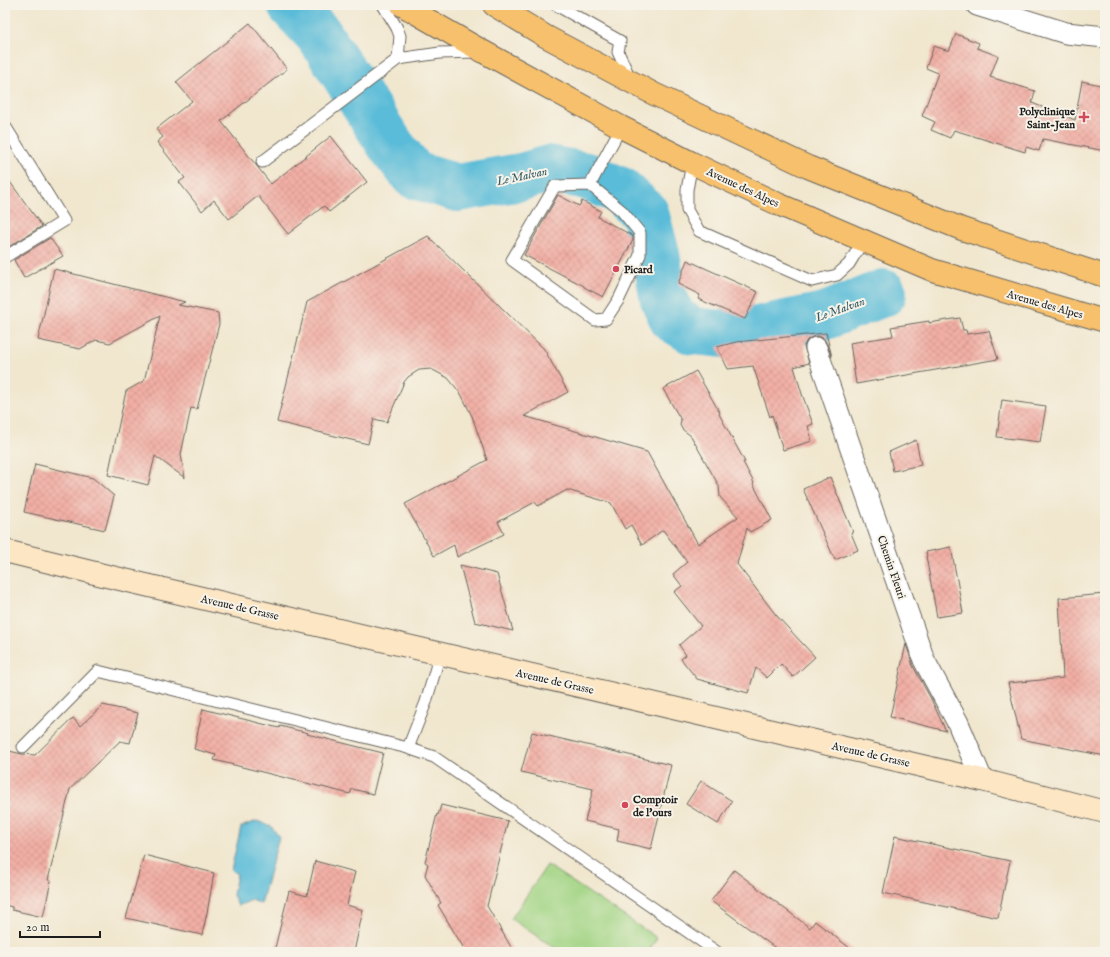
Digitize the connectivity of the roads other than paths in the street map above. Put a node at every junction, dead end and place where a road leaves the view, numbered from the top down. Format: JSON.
{"nodes":[{"id":1,"x":383,"y":5,"type":"edge"},
{"id":2,"x":402,"y":5,"type":"edge"},
{"id":3,"x":494,"y":5,"type":"edge"},
{"id":4,"x":556,"y":5,"type":"edge"},
{"id":5,"x":977,"y":5,"type":"edge"},
{"id":6,"x":1105,"y":37,"type":"edge"},
{"id":7,"x":482,"y":51,"type":"junction"},
{"id":8,"x":398,"y":59,"type":"junction"},
{"id":9,"x":632,"y":82,"type":"junction"},
{"id":10,"x":5,"y":126,"type":"edge"},
{"id":11,"x":621,"y":127,"type":"junction"},
{"id":12,"x":262,"y":162,"type":"dead end"},
{"id":13,"x":692,"y":164,"type":"junction"},
{"id":14,"x":590,"y":185,"type":"junction"},
{"id":15,"x":863,"y":241,"type":"junction"},
{"id":16,"x":5,"y":257,"type":"edge"},
{"id":17,"x":1105,"y":276,"type":"edge"},
{"id":18,"x":1105,"y":321,"type":"edge"},
{"id":19,"x":816,"y":348,"type":"dead end"},
{"id":20,"x":5,"y":551,"type":"edge"},
{"id":21,"x":440,"y":654,"type":"junction"},
{"id":22,"x":23,"y":747,"type":"dead end"},
{"id":23,"x":408,"y":748,"type":"junction"},
{"id":24,"x":982,"y":780,"type":"junction"},
{"id":25,"x":1105,"y":812,"type":"edge"},
{"id":26,"x":717,"y":952,"type":"edge"}],
"edges":[{"from":1,"to":8,"type":"lane"},
{"from":2,"to":7,"type":"main road","name":"Avenue des Alpes"},
{"from":3,"to":9,"type":"main road"},
{"from":4,"to":9,"type":"lane"},
{"from":5,"to":6,"type":"street"},
{"from":7,"to":8,"type":"lane"},
{"from":7,"to":11,"type":"main road","name":"Avenue des Alpes"},
{"from":8,"to":12,"type":"lane"},
{"from":9,"to":17,"type":"main road"},
{"from":10,"to":16,"type":"lane"},
{"from":11,"to":13,"type":"main road","name":"Avenue des Alpes"},
{"from":11,"to":14,"type":"lane"},
{"from":13,"to":15,"type":"main road","name":"Avenue des Alpes"},
{"from":13,"to":15,"type":"lane"},
{"from":14,"to":14,"type":"lane"},
{"from":15,"to":18,"type":"main road","name":"Avenue des Alpes"},
{"from":19,"to":24,"type":"street","name":"Chemin Fleuri"},
{"from":20,"to":21,"type":"main road","name":"Avenue de Grasse"},
{"from":21,"to":23,"type":"lane"},
{"from":21,"to":24,"type":"main road","name":"Avenue de Grasse"},
{"from":22,"to":23,"type":"lane"},
{"from":23,"to":26,"type":"lane"},
{"from":24,"to":25,"type":"main road","name":"Avenue de Grasse"}]}
